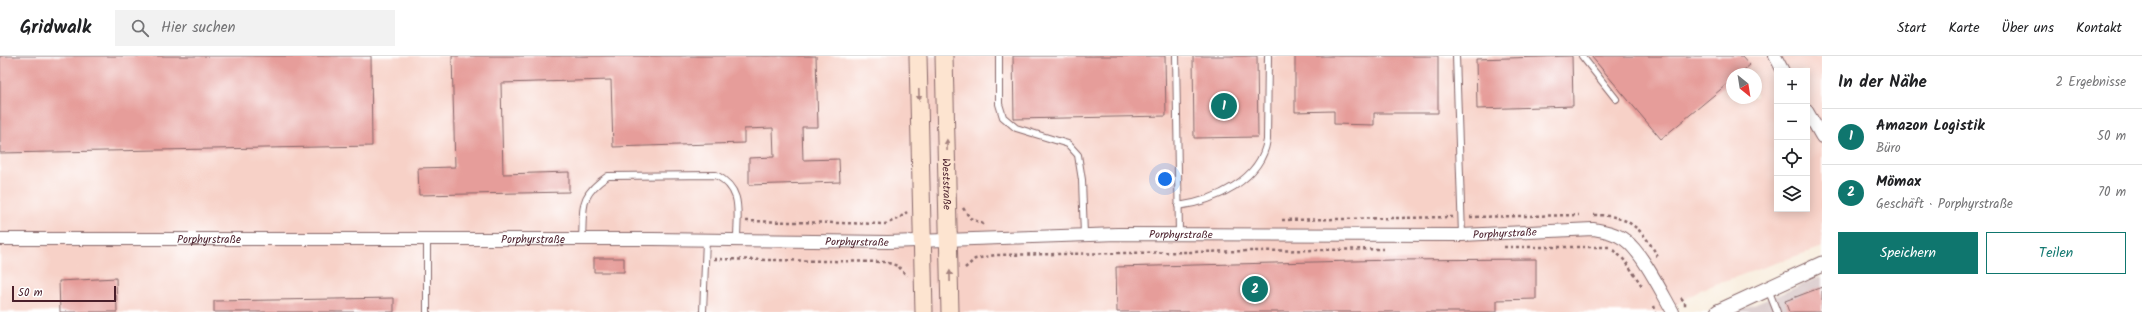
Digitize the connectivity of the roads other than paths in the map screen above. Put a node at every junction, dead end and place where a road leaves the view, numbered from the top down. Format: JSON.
{"nodes":[{"id":1,"x":918,"y":56,"type":"edge"},
{"id":2,"x":944,"y":56,"type":"edge"},
{"id":3,"x":999,"y":56,"type":"edge"},
{"id":4,"x":1176,"y":56,"type":"edge"},
{"id":5,"x":1268,"y":56,"type":"edge"},
{"id":6,"x":1456,"y":56,"type":"edge"},
{"id":7,"x":1582,"y":56,"type":"edge"},
{"id":8,"x":1775,"y":56,"type":"edge"},
{"id":9,"x":1781,"y":68,"type":"edge"},
{"id":10,"x":1616,"y":99,"type":"dead end"},
{"id":11,"x":1810,"y":116,"type":"edge"},
{"id":12,"x":1822,"y":137,"type":"edge"},
{"id":13,"x":1178,"y":206,"type":"junction"},
{"id":14,"x":1179,"y":233,"type":"junction"},
{"id":15,"x":1084,"y":235,"type":"junction"},
{"id":16,"x":1462,"y":235,"type":"junction"},
{"id":17,"x":0,"y":239,"type":"edge"},
{"id":18,"x":427,"y":239,"type":"junction"},
{"id":19,"x":582,"y":239,"type":"junction"},
{"id":20,"x":706,"y":240,"type":"junction"},
{"id":21,"x":737,"y":240,"type":"junction"},
{"id":22,"x":949,"y":240,"type":"junction"},
{"id":23,"x":924,"y":241,"type":"junction"},
{"id":24,"x":1822,"y":264,"type":"edge"},
{"id":25,"x":1768,"y":289,"type":"junction"},
{"id":26,"x":427,"y":312,"type":"edge"},
{"id":27,"x":703,"y":312,"type":"edge"},
{"id":28,"x":924,"y":312,"type":"edge"},
{"id":29,"x":950,"y":312,"type":"edge"},
{"id":30,"x":1673,"y":312,"type":"edge"},
{"id":31,"x":1718,"y":312,"type":"edge"},
{"id":32,"x":1777,"y":312,"type":"edge"}],
"edges":[{"from":1,"to":23,"type":"main road","one_way":true},
{"from":22,"to":2,"type":"main road","name":"Weststraße","one_way":true},
{"from":3,"to":15,"type":"lane"},
{"from":4,"to":13,"type":"lane"},
{"from":5,"to":13,"type":"lane"},
{"from":6,"to":16,"type":"lane"},
{"from":7,"to":10,"type":"lane"},
{"from":8,"to":9,"type":"street"},
{"from":11,"to":12,"type":"street"},
{"from":13,"to":14,"type":"lane"},
{"from":14,"to":15,"type":"street","name":"Porphyrstraße"},
{"from":14,"to":16,"type":"street","name":"Porphyrstraße"},
{"from":15,"to":22,"type":"street","name":"Porphyrstraße"},
{"from":16,"to":30,"type":"street","name":"Porphyrstraße"},
{"from":17,"to":18,"type":"street","name":"Porphyrstraße"},
{"from":18,"to":19,"type":"street","name":"Porphyrstraße"},
{"from":18,"to":26,"type":"lane"},
{"from":19,"to":20,"type":"street","name":"Porphyrstraße"},
{"from":19,"to":21,"type":"lane"},
{"from":20,"to":21,"type":"street","name":"Porphyrstraße"},
{"from":20,"to":27,"type":"lane"},
{"from":21,"to":23,"type":"street","name":"Porphyrstraße"},
{"from":22,"to":23,"type":"street","name":"Porphyrstraße"},
{"from":29,"to":22,"type":"main road","name":"Weststraße","one_way":true},
{"from":23,"to":28,"type":"main road"},
{"from":24,"to":25,"type":"street"},
{"from":25,"to":31,"type":"street"},
{"from":25,"to":32,"type":"lane"}]}
